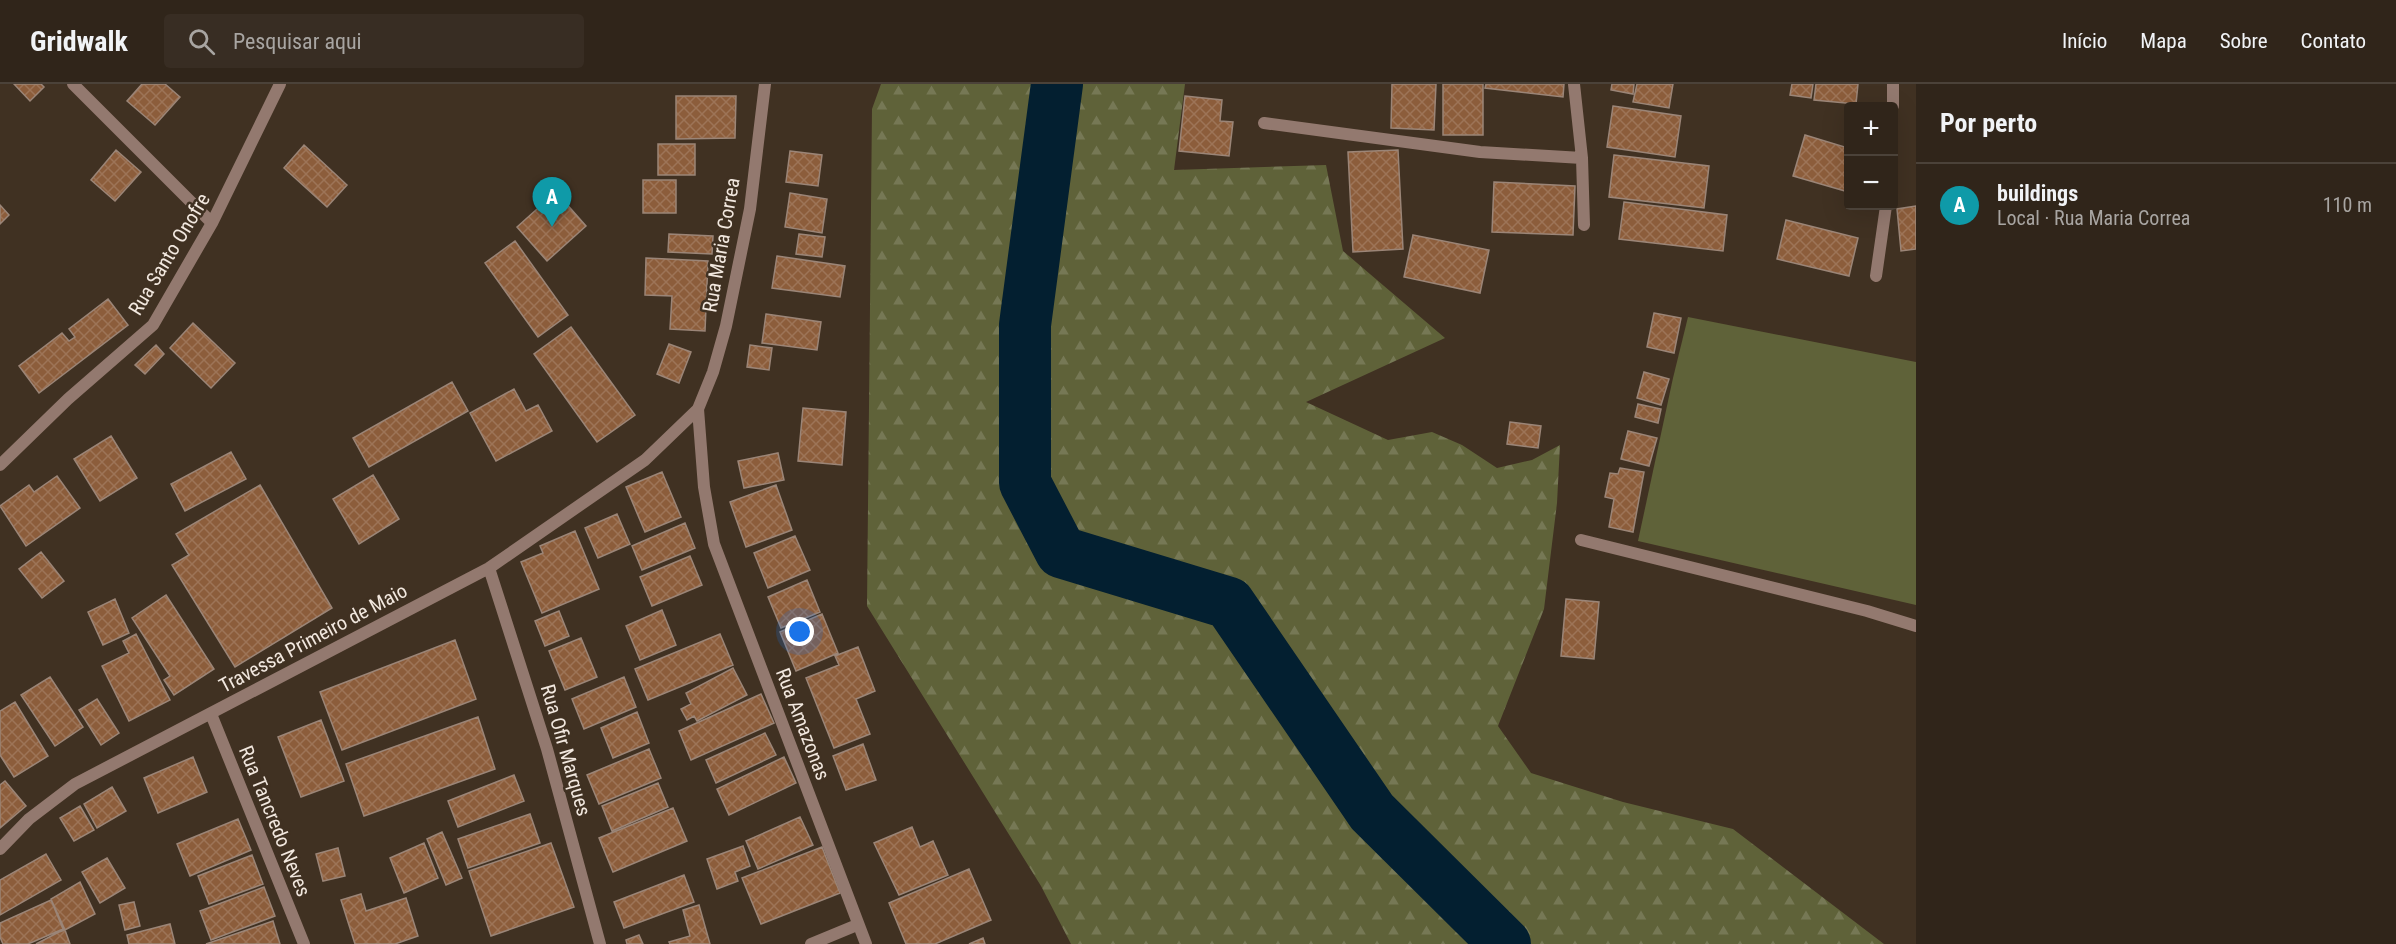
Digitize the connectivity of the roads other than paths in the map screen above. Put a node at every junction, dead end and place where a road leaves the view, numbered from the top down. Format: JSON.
{"nodes":[{"id":1,"x":73,"y":84,"type":"edge"},
{"id":2,"x":280,"y":84,"type":"edge"},
{"id":3,"x":765,"y":84,"type":"edge"},
{"id":4,"x":1574,"y":84,"type":"edge"},
{"id":5,"x":1893,"y":84,"type":"edge"},
{"id":6,"x":1893,"y":102,"type":"edge"},
{"id":7,"x":1264,"y":123,"type":"dead end"},
{"id":8,"x":1582,"y":159,"type":"junction"},
{"id":9,"x":1885,"y":210,"type":"edge"},
{"id":10,"x":212,"y":223,"type":"junction"},
{"id":11,"x":1584,"y":225,"type":"dead end"},
{"id":12,"x":1876,"y":276,"type":"dead end"},
{"id":13,"x":698,"y":410,"type":"junction"},
{"id":14,"x":0,"y":465,"type":"edge"},
{"id":15,"x":1581,"y":540,"type":"dead end"},
{"id":16,"x":489,"y":568,"type":"junction"},
{"id":17,"x":1916,"y":626,"type":"edge"},
{"id":18,"x":211,"y":714,"type":"junction"},
{"id":19,"x":0,"y":849,"type":"edge"},
{"id":20,"x":857,"y":925,"type":"junction"},
{"id":21,"x":304,"y":944,"type":"edge"},
{"id":22,"x":600,"y":944,"type":"edge"},
{"id":23,"x":811,"y":944,"type":"edge"},
{"id":24,"x":866,"y":944,"type":"edge"}],
"edges":[{"from":1,"to":10,"type":"street"},
{"from":2,"to":10,"type":"street","name":"Rua Santo Onofre"},
{"from":3,"to":13,"type":"street","name":"Rua Maria Correa"},
{"from":4,"to":8,"type":"street"},
{"from":5,"to":6,"type":"street"},
{"from":7,"to":8,"type":"street"},
{"from":8,"to":11,"type":"street"},
{"from":9,"to":12,"type":"street"},
{"from":10,"to":14,"type":"street","name":"Rua Santo Onofre"},
{"from":13,"to":16,"type":"street","name":"Travessa Primeiro de Maio"},
{"from":13,"to":20,"type":"street","name":"Rua Amazonas"},
{"from":15,"to":17,"type":"street"},
{"from":16,"to":18,"type":"street","name":"Travessa Primeiro de Maio"},
{"from":16,"to":22,"type":"street","name":"Rua Ofir Marques"},
{"from":18,"to":19,"type":"street","name":"Travessa Primeiro de Maio"},
{"from":18,"to":21,"type":"street","name":"Rua Tancredo Neves"},
{"from":20,"to":23,"type":"street"},
{"from":20,"to":24,"type":"street","name":"Rua Amazonas"}]}
